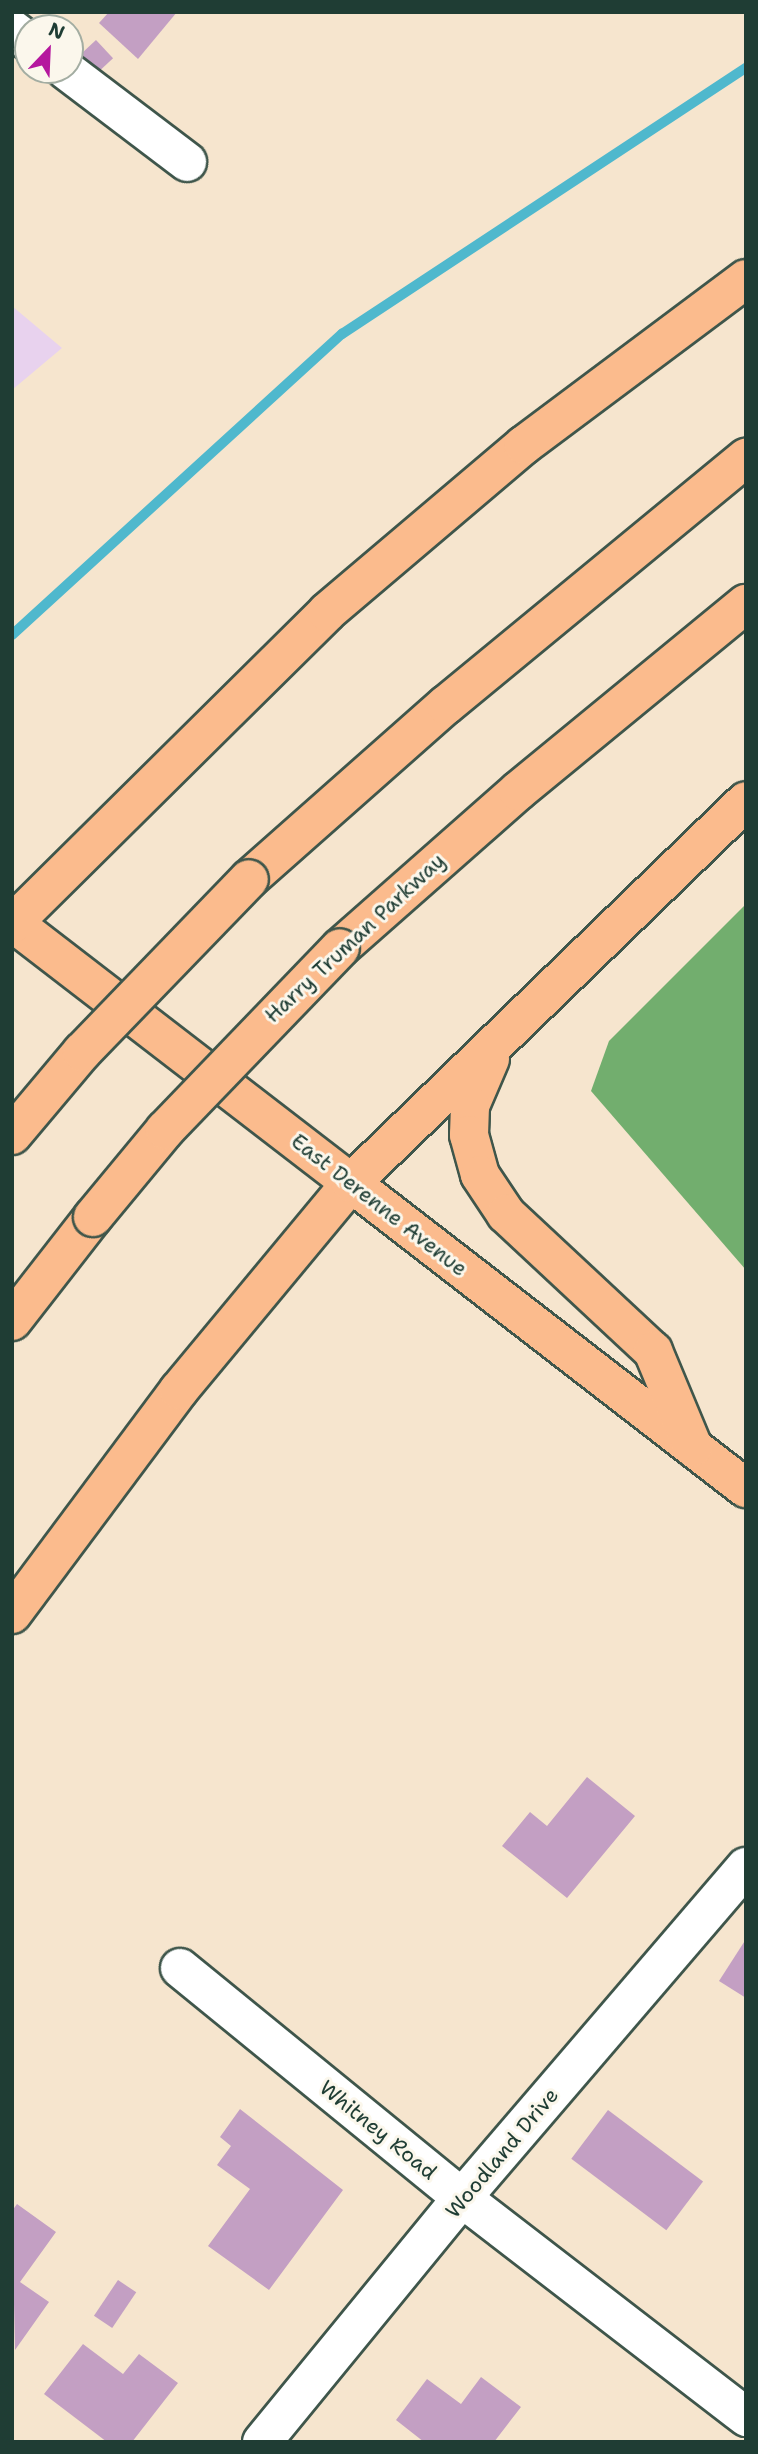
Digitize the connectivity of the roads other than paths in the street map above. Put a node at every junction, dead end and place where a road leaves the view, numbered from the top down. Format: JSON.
{"nodes":[{"id":1,"x":84,"y":84,"type":"edge"},
{"id":2,"x":187,"y":162,"type":"dead end"},
{"id":3,"x":746,"y":279,"type":"edge"},
{"id":4,"x":746,"y":458,"type":"edge"},
{"id":5,"x":746,"y":604,"type":"edge"},
{"id":6,"x":746,"y":801,"type":"edge"},
{"id":7,"x":13,"y":923,"type":"edge"},
{"id":8,"x":501,"y":1039,"type":"junction"},
{"id":9,"x":12,"y":1135,"type":"edge"},
{"id":10,"x":351,"y":1183,"type":"junction"},
{"id":11,"x":12,"y":1321,"type":"edge"},
{"id":12,"x":693,"y":1447,"type":"junction"},
{"id":13,"x":746,"y":1488,"type":"edge"},
{"id":14,"x":12,"y":1614,"type":"edge"},
{"id":15,"x":746,"y":1867,"type":"edge"},
{"id":16,"x":180,"y":1968,"type":"dead end"},
{"id":17,"x":462,"y":2198,"type":"junction"},
{"id":18,"x":746,"y":2417,"type":"edge"},
{"id":19,"x":262,"y":2442,"type":"edge"}],
"edges":[{"from":1,"to":2,"type":"street"},
{"from":3,"to":7,"type":"main road"},
{"from":4,"to":9,"type":"main road","bridge":true},
{"from":5,"to":11,"type":"main road","name":"Harry Truman Parkway","bridge":true},
{"from":6,"to":8,"type":"main road"},
{"from":7,"to":10,"type":"main road","name":"East Derenne Avenue"},
{"from":8,"to":10,"type":"main road"},
{"from":8,"to":12,"type":"main road"},
{"from":10,"to":12,"type":"main road","name":"East Derenne Avenue"},
{"from":10,"to":14,"type":"main road"},
{"from":12,"to":13,"type":"main road","name":"East Derenne Avenue"},
{"from":15,"to":17,"type":"street","name":"Woodland Drive"},
{"from":16,"to":17,"type":"street","name":"Whitney Road"},
{"from":17,"to":18,"type":"street","name":"Whitney Road"},
{"from":17,"to":19,"type":"street","name":"Woodland Drive"}]}
